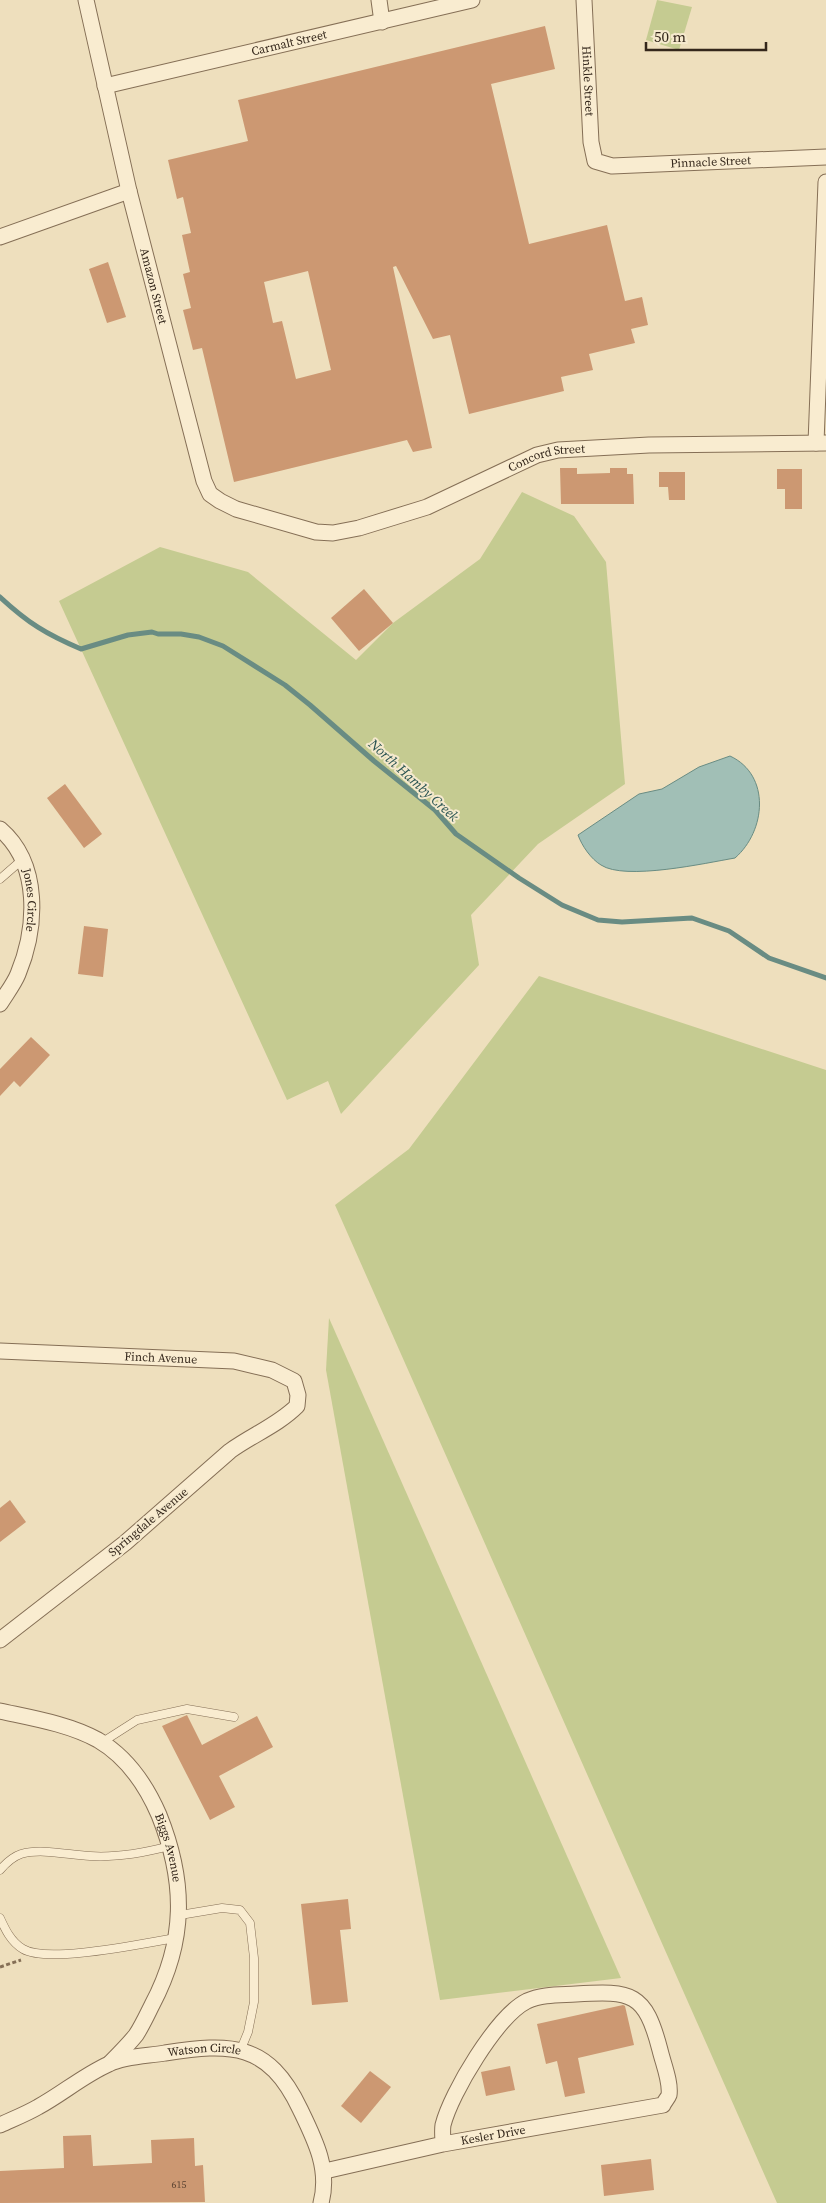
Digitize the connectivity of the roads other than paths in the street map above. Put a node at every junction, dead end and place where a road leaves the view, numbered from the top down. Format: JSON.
{"nodes":[{"id":1,"x":86,"y":0,"type":"edge"},
{"id":2,"x":378,"y":0,"type":"edge"},
{"id":3,"x":472,"y":0,"type":"edge"},
{"id":4,"x":584,"y":0,"type":"edge"},
{"id":5,"x":382,"y":22,"type":"junction"},
{"id":6,"x":105,"y":86,"type":"junction"},
{"id":7,"x":826,"y":157,"type":"edge"},
{"id":8,"x":595,"y":161,"type":"joint"},
{"id":9,"x":826,"y":182,"type":"edge"},
{"id":10,"x":129,"y":191,"type":"junction"},
{"id":11,"x":0,"y":238,"type":"edge"},
{"id":12,"x":821,"y":443,"type":"edge"},
{"id":13,"x":282,"y":523,"type":"joint"},
{"id":14,"x":0,"y":829,"type":"edge"},
{"id":15,"x":23,"y":859,"type":"junction"},
{"id":16,"x":0,"y":879,"type":"edge"},
{"id":17,"x":0,"y":1004,"type":"edge"},
{"id":18,"x":0,"y":1351,"type":"edge"},
{"id":19,"x":297,"y":1406,"type":"joint"},
{"id":20,"x":0,"y":1640,"type":"edge"},
{"id":21,"x":0,"y":1711,"type":"edge"},
{"id":22,"x":234,"y":1717,"type":"dead end"},
{"id":23,"x":101,"y":1743,"type":"junction"},
{"id":24,"x":170,"y":1846,"type":"junction"},
{"id":25,"x":0,"y":1870,"type":"edge"},
{"id":26,"x":180,"y":1915,"type":"junction"},
{"id":27,"x":0,"y":1918,"type":"edge"},
{"id":28,"x":176,"y":1938,"type":"junction"},
{"id":29,"x":241,"y":2049,"type":"junction"},
{"id":30,"x":110,"y":2063,"type":"junction"},
{"id":31,"x":0,"y":2125,"type":"edge"},
{"id":32,"x":444,"y":2144,"type":"junction"},
{"id":33,"x":325,"y":2171,"type":"junction"},
{"id":34,"x":322,"y":2203,"type":"edge"}],
"edges":[{"from":1,"to":6,"type":"street","name":"Amazon Street"},
{"from":2,"to":5,"type":"street"},
{"from":3,"to":5,"type":"street","name":"Carmalt Street"},
{"from":4,"to":8,"type":"street","name":"Hinkle Street"},
{"from":5,"to":6,"type":"street","name":"Carmalt Street"},
{"from":6,"to":10,"type":"street","name":"Amazon Street"},
{"from":7,"to":8,"type":"street","name":"Pinnacle Street"},
{"from":9,"to":12,"type":"street"},
{"from":10,"to":11,"type":"street"},
{"from":10,"to":13,"type":"street","name":"Amazon Street"},
{"from":12,"to":13,"type":"street","name":"Concord Street"},
{"from":14,"to":15,"type":"street","name":"Jones Circle"},
{"from":15,"to":16,"type":"lane"},
{"from":15,"to":17,"type":"street","name":"Jones Circle"},
{"from":18,"to":19,"type":"street","name":"Finch Avenue"},
{"from":19,"to":20,"type":"street","name":"Springdale Avenue"},
{"from":21,"to":23,"type":"street","name":"Biggs Avenue"},
{"from":22,"to":23,"type":"lane"},
{"from":23,"to":24,"type":"street","name":"Biggs Avenue"},
{"from":24,"to":25,"type":"lane"},
{"from":24,"to":26,"type":"street","name":"Biggs Avenue"},
{"from":26,"to":28,"type":"street","name":"Biggs Avenue"},
{"from":26,"to":29,"type":"lane"},
{"from":27,"to":28,"type":"lane"},
{"from":28,"to":30,"type":"street","name":"Biggs Avenue"},
{"from":29,"to":30,"type":"street","name":"Watson Circle"},
{"from":29,"to":33,"type":"street","name":"Watson Circle"},
{"from":30,"to":31,"type":"street","name":"Watson Circle"},
{"from":32,"to":32,"type":"street","name":"Kesler Drive"},
{"from":32,"to":33,"type":"street","name":"Kesler Drive"},
{"from":33,"to":34,"type":"street","name":"Watson Circle"}]}
